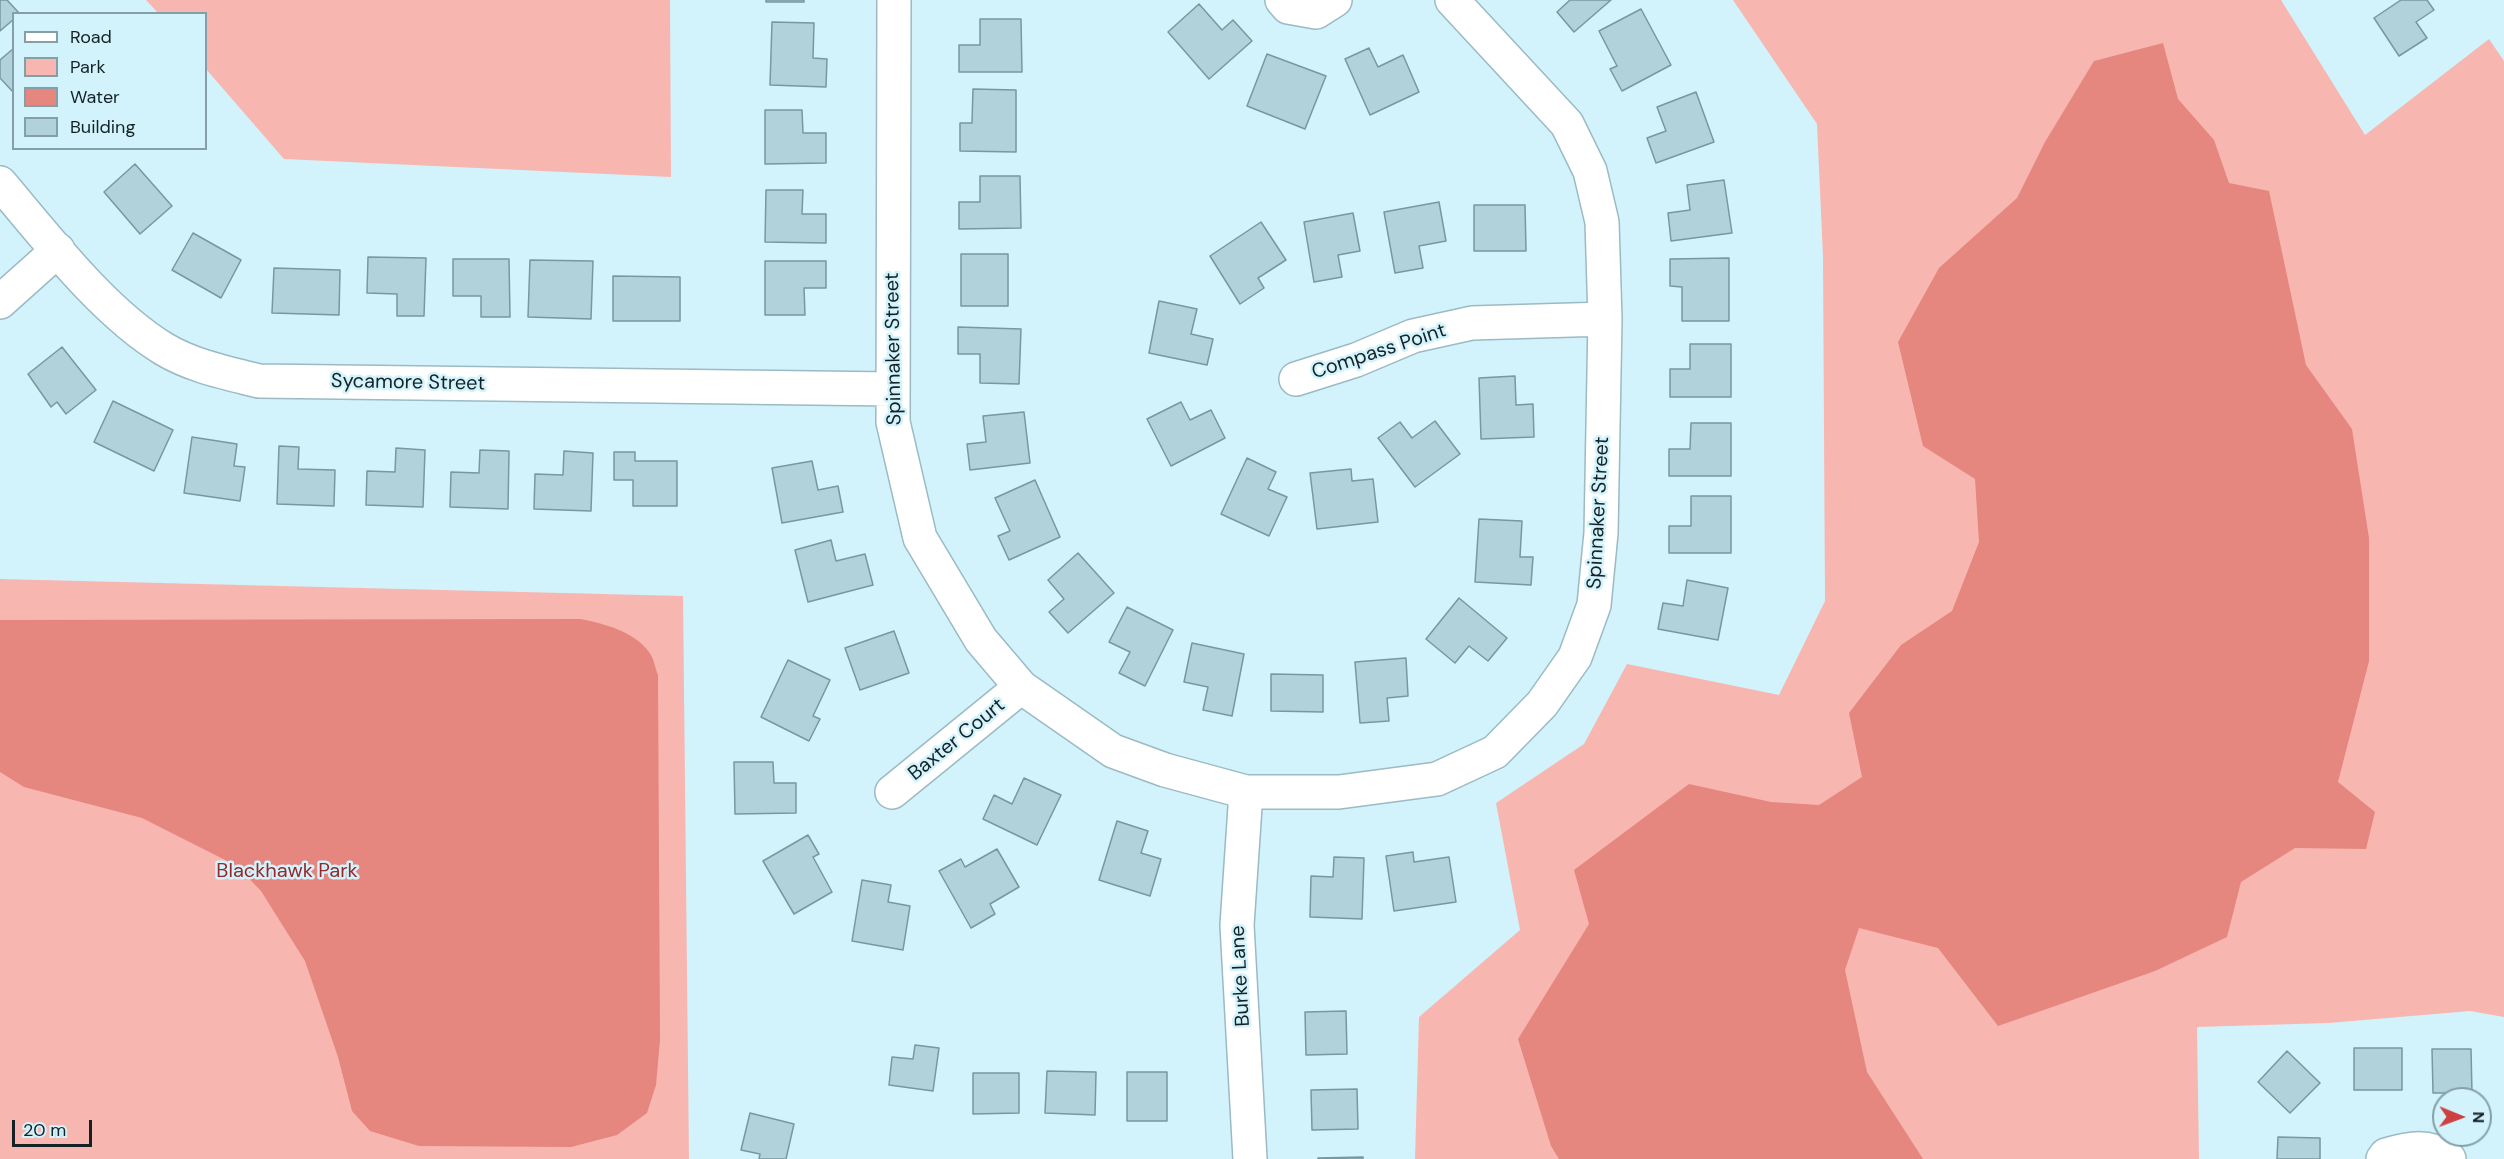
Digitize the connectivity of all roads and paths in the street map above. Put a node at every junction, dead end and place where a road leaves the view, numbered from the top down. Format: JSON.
{"nodes":[{"id":1,"x":894,"y":0,"type":"edge"},
{"id":2,"x":1282,"y":0,"type":"edge"},
{"id":3,"x":1335,"y":0,"type":"edge"},
{"id":4,"x":1452,"y":0,"type":"edge"},
{"id":5,"x":0,"y":183,"type":"edge"},
{"id":6,"x":58,"y":250,"type":"junction"},
{"id":7,"x":0,"y":302,"type":"edge"},
{"id":8,"x":1605,"y":319,"type":"junction"},
{"id":9,"x":1296,"y":378,"type":"dead end"},
{"id":10,"x":892,"y":389,"type":"junction"},
{"id":11,"x":1021,"y":687,"type":"junction"},
{"id":12,"x":892,"y":792,"type":"dead end"},
{"id":13,"x":1246,"y":792,"type":"junction"},
{"id":14,"x":1250,"y":1159,"type":"edge"},
{"id":15,"x":2383,"y":1159,"type":"edge"},
{"id":16,"x":2449,"y":1159,"type":"edge"}],
"edges":[{"from":1,"to":10,"type":"street","name":"Spinnaker Street"},
{"from":2,"to":3,"type":"street"},
{"from":4,"to":8,"type":"street","name":"Spinnaker Street"},
{"from":5,"to":6,"type":"street","name":"Sycamore Street"},
{"from":6,"to":7,"type":"street"},
{"from":6,"to":10,"type":"street","name":"Sycamore Street"},
{"from":8,"to":9,"type":"street","name":"Compass Point"},
{"from":8,"to":13,"type":"street","name":"Spinnaker Street"},
{"from":10,"to":11,"type":"street","name":"Spinnaker Street"},
{"from":11,"to":12,"type":"street","name":"Baxter Court"},
{"from":11,"to":13,"type":"street","name":"Spinnaker Street"},
{"from":13,"to":14,"type":"street","name":"Burke Lane"},
{"from":15,"to":16,"type":"street"}]}
